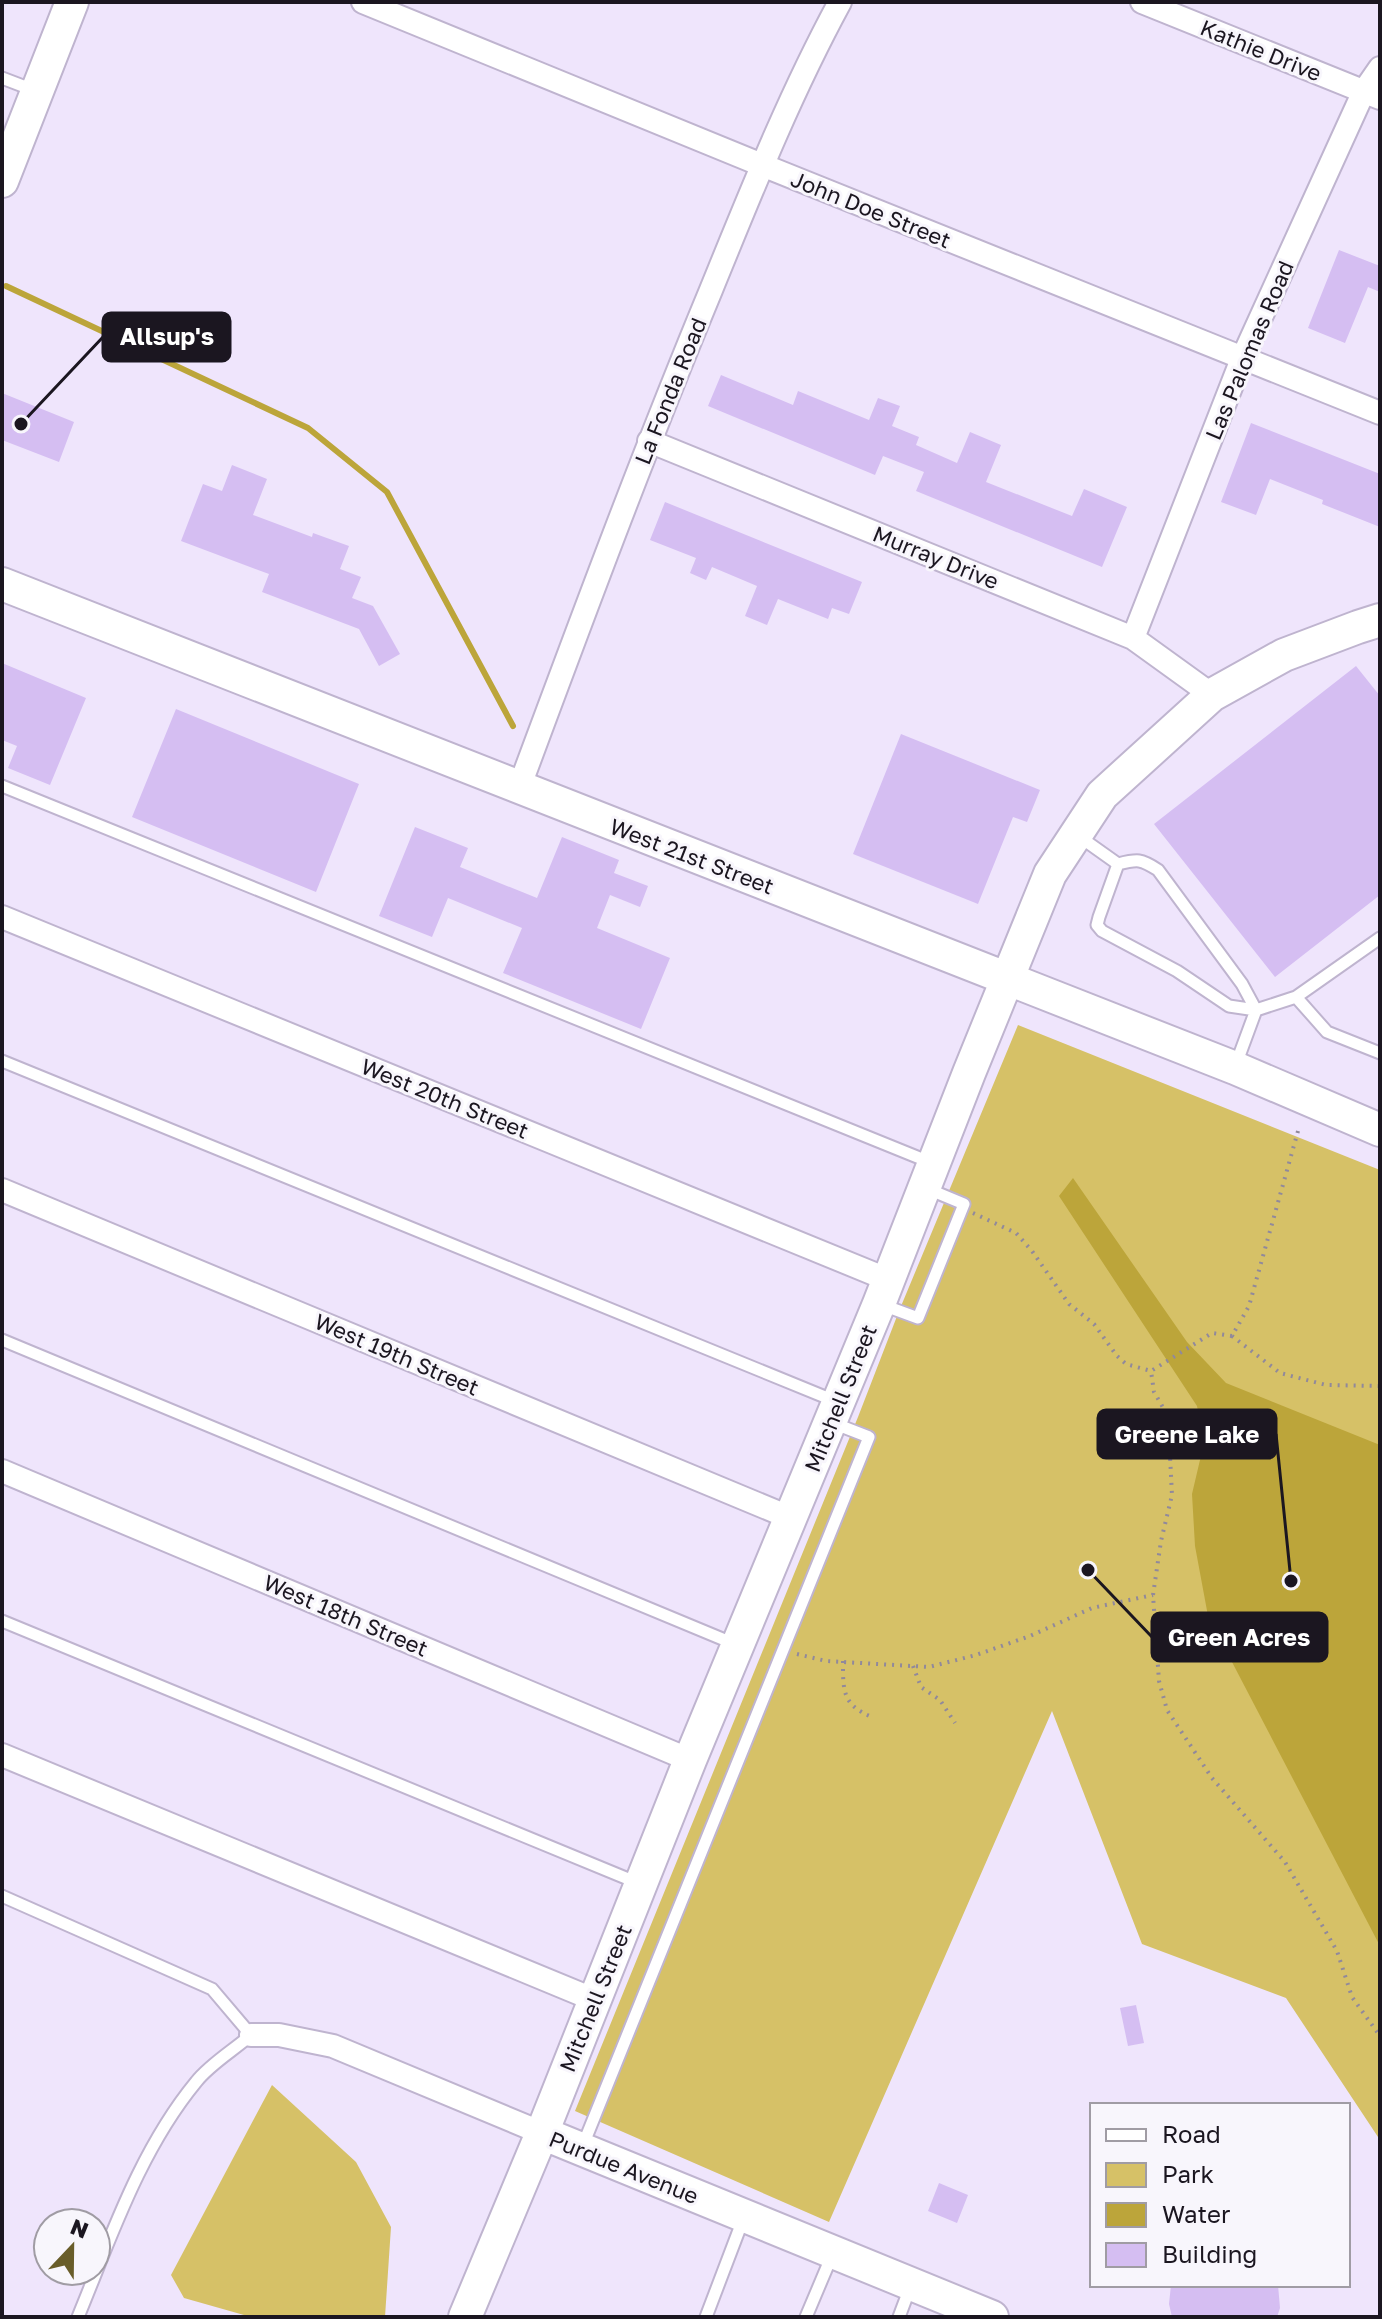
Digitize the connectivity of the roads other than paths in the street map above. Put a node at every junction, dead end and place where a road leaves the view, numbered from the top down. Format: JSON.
{"nodes":[{"id":1,"x":72,"y":2,"type":"edge"},
{"id":2,"x":363,"y":2,"type":"edge"},
{"id":3,"x":840,"y":2,"type":"edge"},
{"id":4,"x":1142,"y":2,"type":"edge"},
{"id":5,"x":1380,"y":68,"type":"edge"},
{"id":6,"x":2,"y":78,"type":"edge"},
{"id":7,"x":37,"y":92,"type":"junction"},
{"id":8,"x":1372,"y":94,"type":"edge"},
{"id":9,"x":8,"y":145,"type":"edge"},
{"id":10,"x":762,"y":165,"type":"junction"},
{"id":11,"x":2,"y":181,"type":"edge"},
{"id":12,"x":1242,"y":359,"type":"junction"},
{"id":13,"x":1380,"y":413,"type":"edge"},
{"id":14,"x":649,"y":441,"type":"junction"},
{"id":15,"x":2,"y":584,"type":"edge"},
{"id":16,"x":1380,"y":620,"type":"edge"},
{"id":17,"x":1133,"y":638,"type":"junction"},
{"id":18,"x":1212,"y":695,"type":"junction"},
{"id":19,"x":2,"y":786,"type":"edge"},
{"id":20,"x":519,"y":788,"type":"junction"},
{"id":21,"x":1076,"y":835,"type":"junction"},
{"id":22,"x":1118,"y":864,"type":"junction"},
{"id":23,"x":2,"y":917,"type":"edge"},
{"id":24,"x":1380,"y":938,"type":"edge"},
{"id":25,"x":1007,"y":980,"type":"junction"},
{"id":26,"x":1296,"y":997,"type":"junction"},
{"id":27,"x":1256,"y":1010,"type":"junction"},
{"id":28,"x":1380,"y":1053,"type":"edge"},
{"id":29,"x":2,"y":1061,"type":"edge"},
{"id":30,"x":1235,"y":1068,"type":"junction"},
{"id":31,"x":1380,"y":1130,"type":"edge"},
{"id":32,"x":929,"y":1176,"type":"junction"},
{"id":33,"x":2,"y":1190,"type":"edge"},
{"id":34,"x":884,"y":1292,"type":"junction"},
{"id":35,"x":2,"y":1340,"type":"edge"},
{"id":36,"x":835,"y":1412,"type":"junction"},
{"id":37,"x":2,"y":1471,"type":"edge"},
{"id":38,"x":791,"y":1518,"type":"junction"},
{"id":39,"x":2,"y":1621,"type":"edge"},
{"id":40,"x":738,"y":1646,"type":"junction"},
{"id":41,"x":2,"y":1755,"type":"edge"},
{"id":42,"x":690,"y":1760,"type":"junction"},
{"id":43,"x":641,"y":1884,"type":"junction"},
{"id":44,"x":2,"y":1896,"type":"edge"},
{"id":45,"x":595,"y":2000,"type":"junction"},
{"id":46,"x":251,"y":2035,"type":"junction"},
{"id":47,"x":542,"y":2133,"type":"junction"},
{"id":48,"x":581,"y":2149,"type":"junction"},
{"id":49,"x":744,"y":2217,"type":"junction"},
{"id":50,"x":833,"y":2252,"type":"junction"},
{"id":51,"x":911,"y":2285,"type":"junction"},
{"id":52,"x":78,"y":2317,"type":"edge"},
{"id":53,"x":465,"y":2317,"type":"edge"},
{"id":54,"x":706,"y":2317,"type":"edge"},
{"id":55,"x":806,"y":2317,"type":"edge"},
{"id":56,"x":899,"y":2317,"type":"edge"},
{"id":57,"x":992,"y":2317,"type":"edge"}],
"edges":[{"from":1,"to":7,"type":"street"},
{"from":2,"to":10,"type":"street","name":"John Doe Street"},
{"from":3,"to":10,"type":"street","name":"La Fonda Road"},
{"from":4,"to":8,"type":"street","name":"Kathie Drive"},
{"from":5,"to":8,"type":"street","name":"Las Palomas Road"},
{"from":6,"to":7,"type":"lane"},
{"from":7,"to":9,"type":"street"},
{"from":8,"to":12,"type":"street","name":"Las Palomas Road"},
{"from":9,"to":11,"type":"street"},
{"from":10,"to":12,"type":"street","name":"John Doe Street"},
{"from":10,"to":14,"type":"street","name":"La Fonda Road"},
{"from":12,"to":13,"type":"street","name":"John Doe Street"},
{"from":12,"to":17,"type":"street","name":"Las Palomas Road"},
{"from":14,"to":17,"type":"street","name":"Murray Drive"},
{"from":14,"to":20,"type":"street","name":"La Fonda Road"},
{"from":15,"to":20,"type":"street","name":"West 21st Street"},
{"from":16,"to":18,"type":"street","name":"Mitchell Street"},
{"from":17,"to":18,"type":"street","name":"Murray Drive"},
{"from":18,"to":21,"type":"street","name":"Mitchell Street"},
{"from":19,"to":32,"type":"lane"},
{"from":20,"to":25,"type":"street","name":"West 21st Street"},
{"from":21,"to":22,"type":"lane"},
{"from":21,"to":25,"type":"street","name":"Mitchell Street"},
{"from":22,"to":27,"type":"lane"},
{"from":22,"to":27,"type":"lane"},
{"from":23,"to":34,"type":"street","name":"West 20th Street"},
{"from":24,"to":26,"type":"lane"},
{"from":25,"to":30,"type":"street","name":"West 21st Street"},
{"from":25,"to":32,"type":"street","name":"Mitchell Street"},
{"from":26,"to":27,"type":"lane"},
{"from":26,"to":28,"type":"lane"},
{"from":27,"to":30,"type":"lane"},
{"from":29,"to":36,"type":"lane"},
{"from":30,"to":31,"type":"street","name":"West 21st Street"},
{"from":32,"to":34,"type":"street","name":"Mitchell Street"},
{"from":32,"to":34,"type":"lane"},
{"from":33,"to":38,"type":"street","name":"West 19th Street"},
{"from":34,"to":36,"type":"street","name":"Mitchell Street"},
{"from":35,"to":40,"type":"lane"},
{"from":36,"to":38,"type":"street","name":"Mitchell Street"},
{"from":36,"to":48,"type":"lane"},
{"from":37,"to":42,"type":"street","name":"West 18th Street"},
{"from":38,"to":40,"type":"street","name":"Mitchell Street"},
{"from":39,"to":43,"type":"lane"},
{"from":40,"to":42,"type":"street","name":"Mitchell Street"},
{"from":41,"to":45,"type":"street"},
{"from":42,"to":43,"type":"street","name":"Mitchell Street"},
{"from":43,"to":45,"type":"street","name":"Mitchell Street"},
{"from":44,"to":46,"type":"lane"},
{"from":45,"to":47,"type":"street","name":"Mitchell Street"},
{"from":46,"to":47,"type":"street","name":"Purdue Avenue"},
{"from":46,"to":52,"type":"lane"},
{"from":47,"to":48,"type":"street","name":"Purdue Avenue"},
{"from":47,"to":53,"type":"street","name":"Mitchell Street"},
{"from":48,"to":49,"type":"street","name":"Purdue Avenue"},
{"from":49,"to":50,"type":"street","name":"Purdue Avenue"},
{"from":49,"to":54,"type":"lane"},
{"from":50,"to":51,"type":"street","name":"Purdue Avenue"},
{"from":50,"to":55,"type":"lane"},
{"from":51,"to":56,"type":"lane"},
{"from":51,"to":57,"type":"street","name":"Purdue Avenue"}]}
